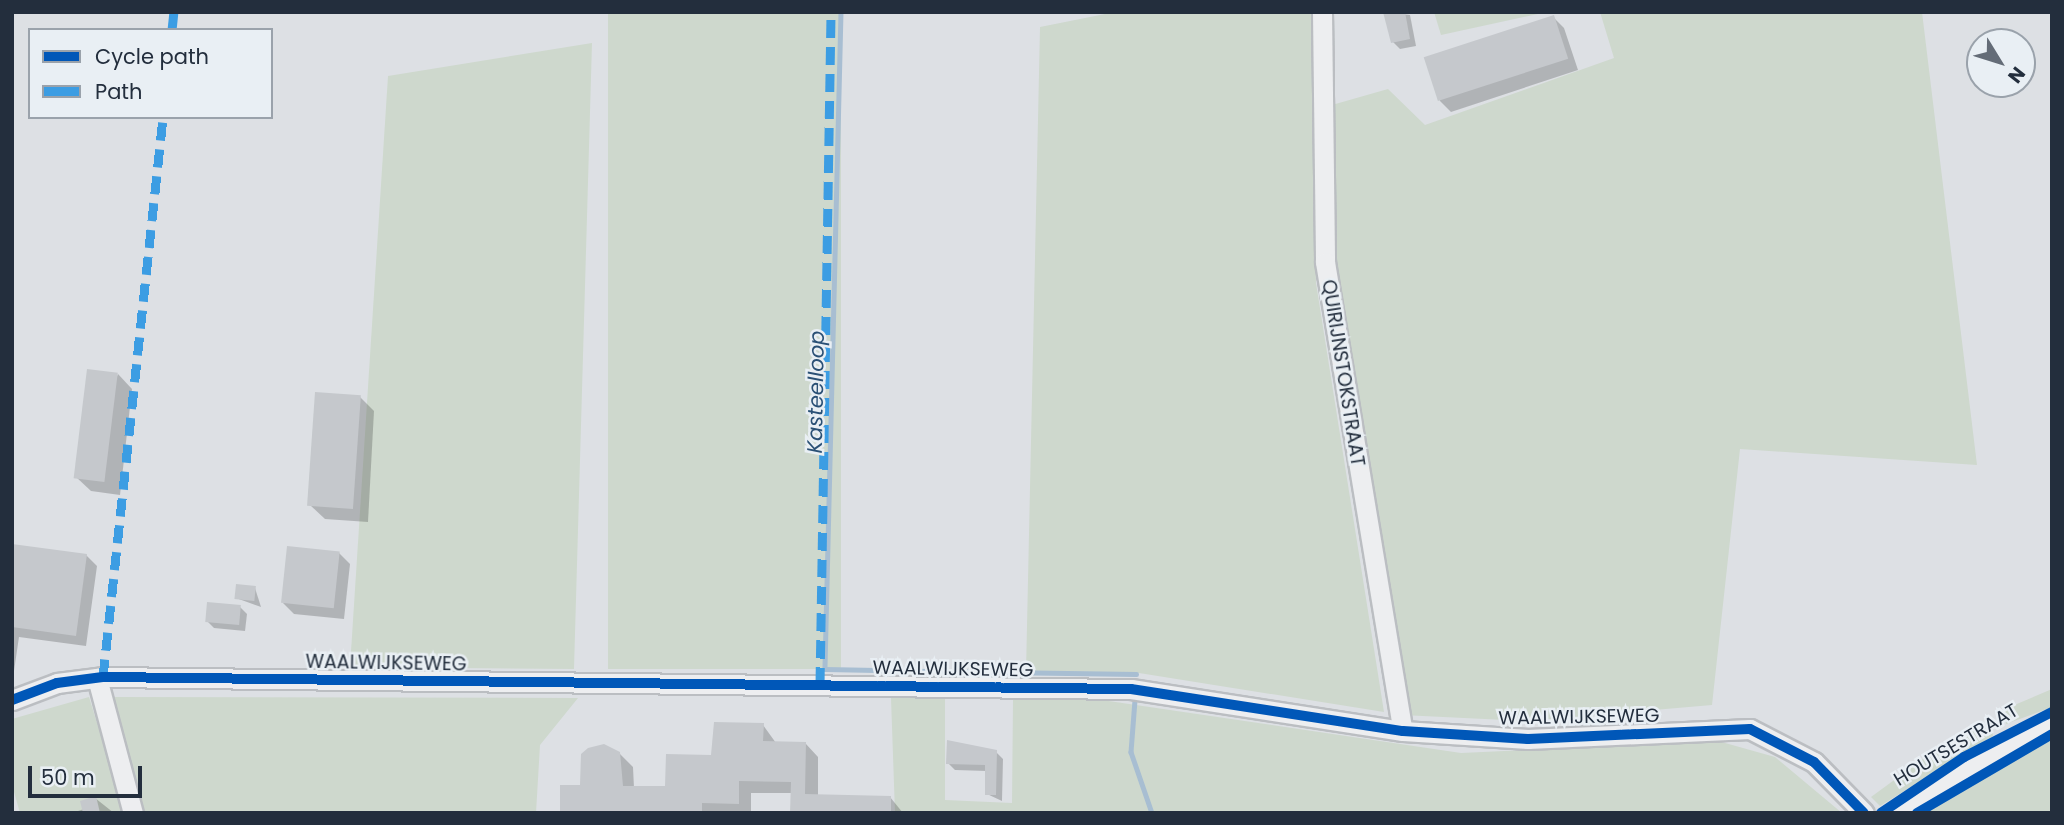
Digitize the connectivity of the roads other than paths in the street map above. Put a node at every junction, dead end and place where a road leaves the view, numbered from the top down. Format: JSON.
{"nodes":[{"id":1,"x":1322,"y":12,"type":"edge"},
{"id":2,"x":97,"y":678,"type":"junction"},
{"id":3,"x":12,"y":700,"type":"edge"},
{"id":4,"x":2052,"y":723,"type":"edge"},
{"id":5,"x":1403,"y":731,"type":"junction"},
{"id":6,"x":133,"y":813,"type":"edge"},
{"id":7,"x":1864,"y":813,"type":"edge"},
{"id":8,"x":1900,"y":813,"type":"edge"}],
"edges":[{"from":1,"to":5,"type":"street","name":"QUIRIJNSTOKSTRAAT"},
{"from":2,"to":3,"type":"street","name":"WAALWIJKSEWEG"},
{"from":2,"to":5,"type":"street","name":"WAALWIJKSEWEG"},
{"from":2,"to":6,"type":"street"},
{"from":4,"to":8,"type":"street","name":"HOUTSESTRAAT"},
{"from":5,"to":7,"type":"street","name":"WAALWIJKSEWEG"}]}
